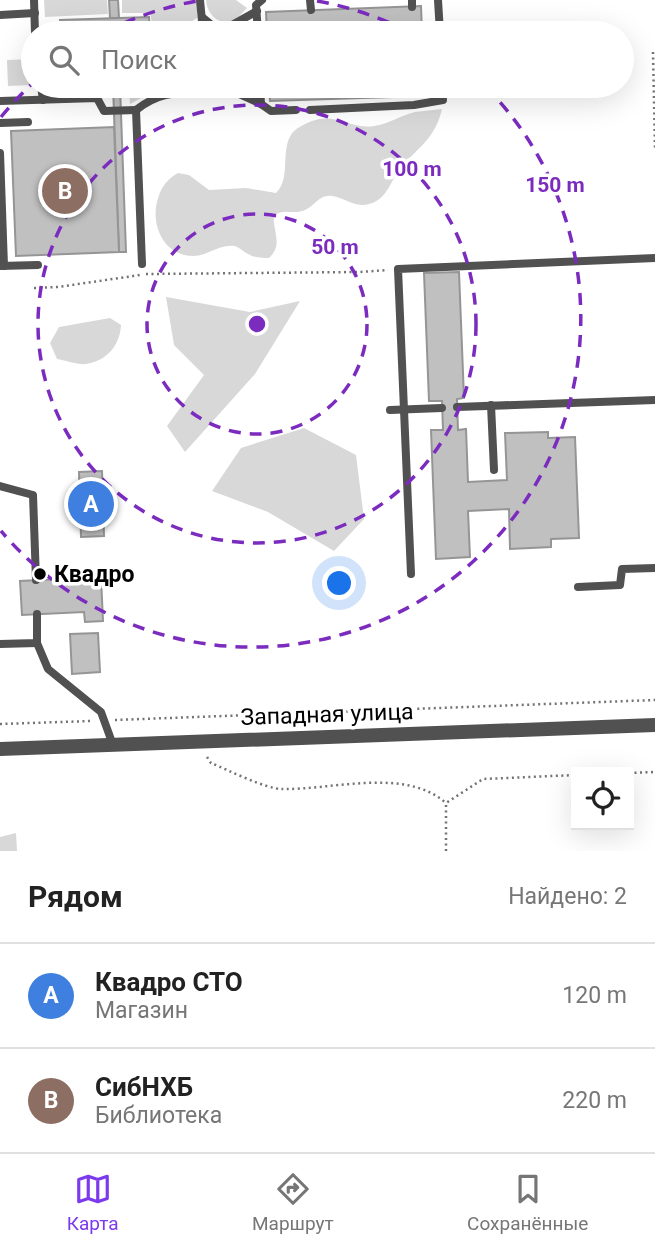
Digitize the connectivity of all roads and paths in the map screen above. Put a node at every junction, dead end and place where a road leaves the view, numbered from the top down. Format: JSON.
{"nodes":[{"id":1,"x":34,"y":0,"type":"edge"},
{"id":2,"x":200,"y":0,"type":"edge"},
{"id":3,"x":262,"y":0,"type":"edge"},
{"id":4,"x":310,"y":0,"type":"edge"},
{"id":5,"x":438,"y":0,"type":"edge"},
{"id":6,"x":311,"y":10,"type":"dead end"},
{"id":7,"x":257,"y":11,"type":"junction"},
{"id":8,"x":34,"y":13,"type":"junction"},
{"id":9,"x":0,"y":15,"type":"edge"},
{"id":10,"x":202,"y":17,"type":"junction"},
{"id":11,"x":34,"y":21,"type":"edge"},
{"id":12,"x":202,"y":21,"type":"edge"},
{"id":13,"x":207,"y":21,"type":"edge"},
{"id":14,"x":239,"y":21,"type":"edge"},
{"id":15,"x":257,"y":21,"type":"edge"},
{"id":16,"x":439,"y":21,"type":"edge"},
{"id":17,"x":653,"y":52,"type":"dead end"},
{"id":18,"x":152,"y":98,"type":"edge"},
{"id":19,"x":248,"y":98,"type":"edge"},
{"id":20,"x":261,"y":98,"type":"edge"},
{"id":21,"x":443,"y":98,"type":"edge"},
{"id":22,"x":43,"y":100,"type":"joint"},
{"id":23,"x":0,"y":101,"type":"edge"},
{"id":24,"x":261,"y":104,"type":"junction"},
{"id":25,"x":136,"y":110,"type":"junction"},
{"id":26,"x":296,"y":110,"type":"dead end"},
{"id":27,"x":310,"y":110,"type":"dead end"},
{"id":28,"x":28,"y":122,"type":"dead end"},
{"id":29,"x":0,"y":123,"type":"edge"},
{"id":30,"x":655,"y":149,"type":"edge"},
{"id":31,"x":0,"y":153,"type":"edge"},
{"id":32,"x":655,"y":258,"type":"edge"},
{"id":33,"x":142,"y":264,"type":"dead end"},
{"id":34,"x":38,"y":265,"type":"dead end"},
{"id":35,"x":2,"y":266,"type":"edge"},
{"id":36,"x":398,"y":269,"type":"junction"},
{"id":37,"x":34,"y":288,"type":"dead end"},
{"id":38,"x":655,"y":400,"type":"edge"},
{"id":39,"x":491,"y":405,"type":"junction"},
{"id":40,"x":457,"y":407,"type":"dead end"},
{"id":41,"x":442,"y":408,"type":"dead end"},
{"id":42,"x":403,"y":409,"type":"junction"},
{"id":43,"x":390,"y":410,"type":"dead end"},
{"id":44,"x":494,"y":470,"type":"dead end"},
{"id":45,"x":0,"y":486,"type":"edge"},
{"id":46,"x":655,"y":568,"type":"edge"},
{"id":47,"x":411,"y":574,"type":"dead end"},
{"id":48,"x":36,"y":580,"type":"dead end"},
{"id":49,"x":579,"y":587,"type":"dead end"},
{"id":50,"x":37,"y":614,"type":"dead end"},
{"id":51,"x":37,"y":643,"type":"junction"},
{"id":52,"x":0,"y":644,"type":"edge"},
{"id":53,"x":655,"y":701,"type":"edge"},
{"id":54,"x":104,"y":720,"type":"junction"},
{"id":55,"x":0,"y":724,"type":"edge"},
{"id":56,"x":655,"y":725,"type":"edge"},
{"id":57,"x":198,"y":742,"type":"junction"},
{"id":58,"x":113,"y":745,"type":"junction"},
{"id":59,"x":0,"y":749,"type":"edge"},
{"id":60,"x":655,"y":772,"type":"edge"},
{"id":61,"x":634,"y":773,"type":"edge"},
{"id":62,"x":571,"y":775,"type":"edge"},
{"id":63,"x":446,"y":803,"type":"junction"},
{"id":64,"x":446,"y":851,"type":"edge"}],
"edges":[{"from":1,"to":8,"type":"lane"},
{"from":2,"to":10,"type":"lane"},
{"from":3,"to":7,"type":"lane"},
{"from":4,"to":6,"type":"lane"},
{"from":5,"to":16,"type":"lane"},
{"from":7,"to":14,"type":"lane"},
{"from":7,"to":15,"type":"lane"},
{"from":8,"to":9,"type":"lane"},
{"from":8,"to":11,"type":"lane"},
{"from":10,"to":12,"type":"lane"},
{"from":10,"to":13,"type":"lane"},
{"from":17,"to":30,"type":"path"},
{"from":18,"to":25,"type":"lane"},
{"from":19,"to":24,"type":"lane"},
{"from":20,"to":24,"type":"lane"},
{"from":21,"to":27,"type":"lane"},
{"from":22,"to":23,"type":"lane"},
{"from":22,"to":25,"type":"lane"},
{"from":24,"to":26,"type":"lane"},
{"from":25,"to":33,"type":"lane"},
{"from":28,"to":29,"type":"lane"},
{"from":31,"to":35,"type":"lane"},
{"from":32,"to":36,"type":"lane"},
{"from":34,"to":35,"type":"lane"},
{"from":36,"to":37,"type":"path"},
{"from":36,"to":42,"type":"lane"},
{"from":38,"to":39,"type":"lane"},
{"from":39,"to":40,"type":"lane"},
{"from":39,"to":44,"type":"lane"},
{"from":41,"to":42,"type":"lane"},
{"from":42,"to":43,"type":"lane"},
{"from":42,"to":47,"type":"lane"},
{"from":45,"to":48,"type":"lane"},
{"from":46,"to":49,"type":"lane"},
{"from":50,"to":51,"type":"lane"},
{"from":51,"to":52,"type":"lane"},
{"from":51,"to":54,"type":"lane"},
{"from":53,"to":54,"type":"path"},
{"from":54,"to":55,"type":"path"},
{"from":54,"to":58,"type":"lane"},
{"from":56,"to":57,"type":"street","name":"Западная улица"},
{"from":57,"to":58,"type":"street","name":"Западная улица"},
{"from":57,"to":63,"type":"path"},
{"from":58,"to":59,"type":"street","name":"Западная улица"},
{"from":60,"to":61,"type":"path"},
{"from":62,"to":63,"type":"path"},
{"from":63,"to":64,"type":"path"}]}
